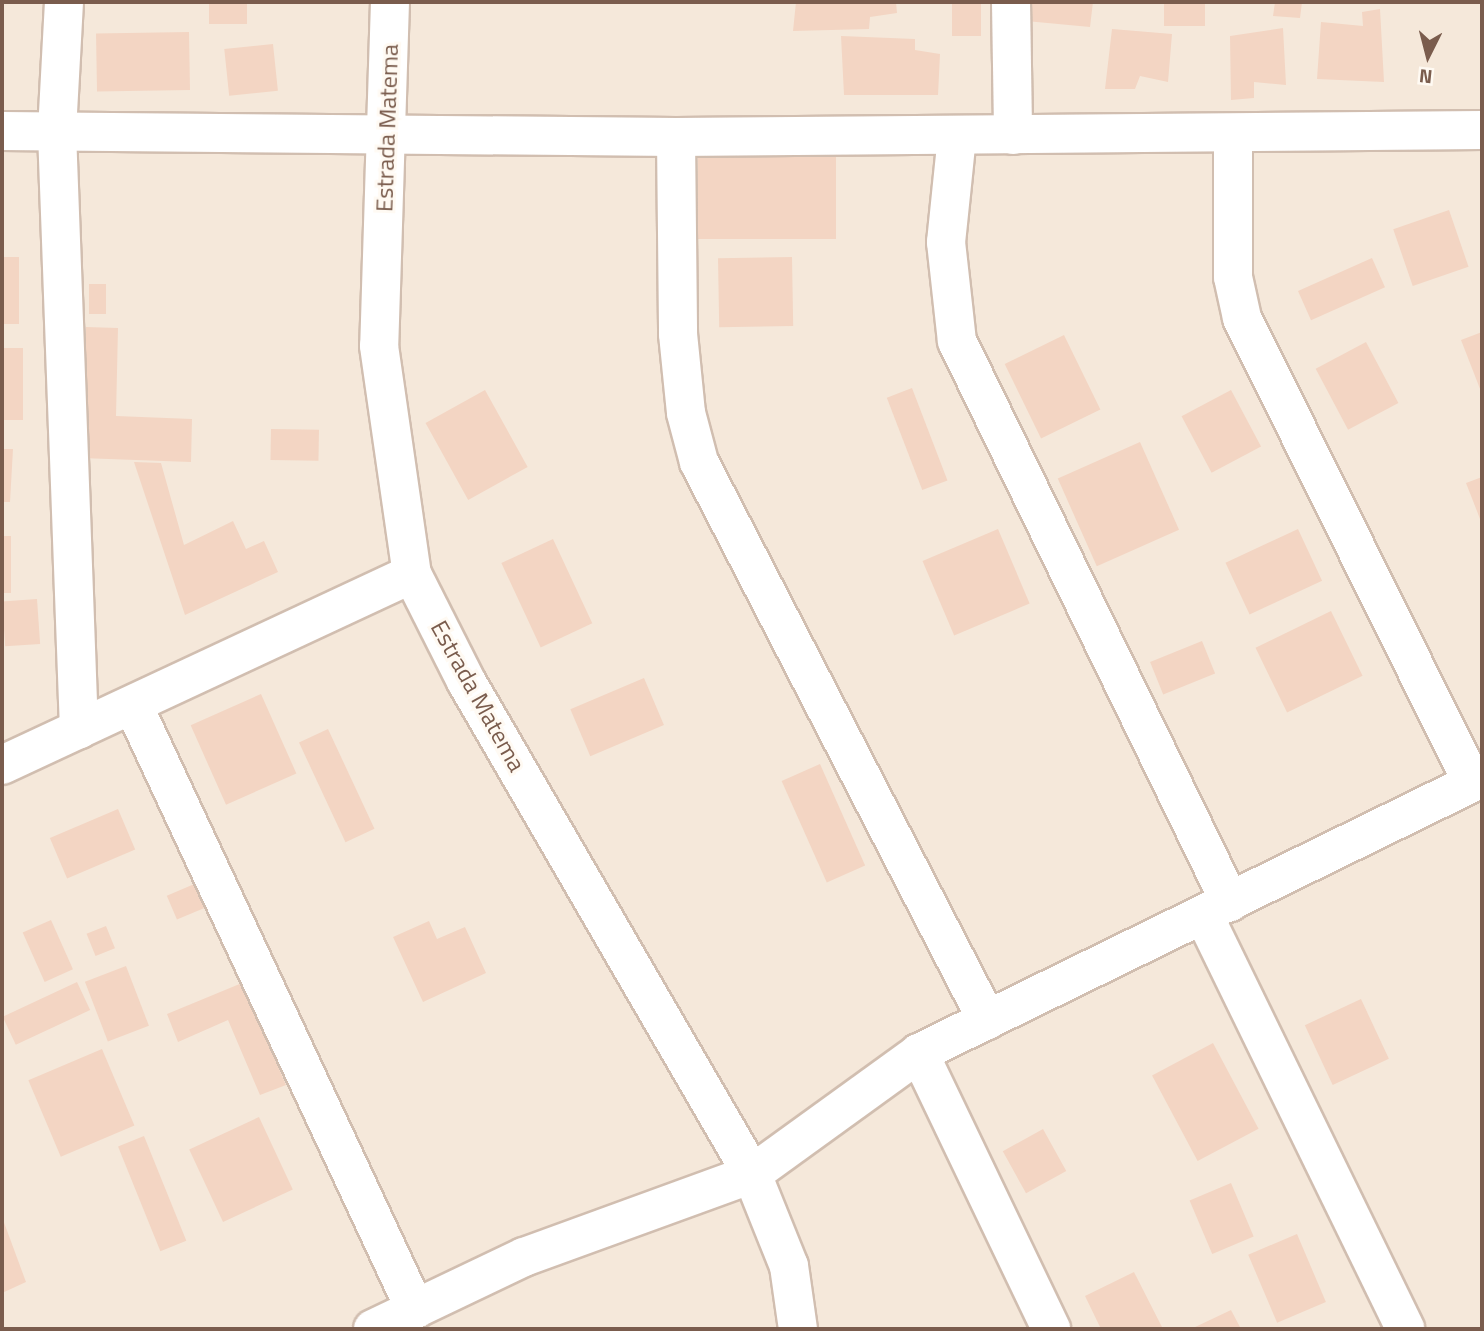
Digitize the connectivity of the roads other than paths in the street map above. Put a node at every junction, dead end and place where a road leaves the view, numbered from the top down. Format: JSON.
{"nodes":[{"id":1,"x":64,"y":2,"type":"edge"},
{"id":2,"x":390,"y":2,"type":"edge"},
{"id":3,"x":1011,"y":2,"type":"edge"},
{"id":4,"x":1482,"y":130,"type":"edge"},
{"id":5,"x":2,"y":131,"type":"edge"},
{"id":6,"x":57,"y":132,"type":"junction"},
{"id":7,"x":1233,"y":133,"type":"junction"},
{"id":8,"x":1013,"y":135,"type":"junction"},
{"id":9,"x":957,"y":136,"type":"junction"},
{"id":10,"x":387,"y":137,"type":"junction"},
{"id":11,"x":676,"y":137,"type":"junction"},
{"id":12,"x":412,"y":575,"type":"junction"},
{"id":13,"x":133,"y":705,"type":"junction"},
{"id":14,"x":79,"y":730,"type":"junction"},
{"id":15,"x":2,"y":765,"type":"edge"},
{"id":16,"x":1477,"y":780,"type":"edge"},
{"id":17,"x":1217,"y":909,"type":"junction"},
{"id":18,"x":987,"y":1020,"type":"junction"},
{"id":19,"x":919,"y":1053,"type":"junction"},
{"id":20,"x":751,"y":1174,"type":"junction"},
{"id":21,"x":415,"y":1309,"type":"junction"},
{"id":22,"x":373,"y":1329,"type":"edge"},
{"id":23,"x":798,"y":1329,"type":"edge"},
{"id":24,"x":1051,"y":1329,"type":"edge"},
{"id":25,"x":1405,"y":1329,"type":"edge"}],
"edges":[{"from":1,"to":6,"type":"street"},
{"from":2,"to":10,"type":"street","name":"Estrada Matema"},
{"from":3,"to":8,"type":"street"},
{"from":4,"to":7,"type":"street"},
{"from":5,"to":6,"type":"street"},
{"from":6,"to":10,"type":"street"},
{"from":6,"to":14,"type":"street"},
{"from":7,"to":8,"type":"street"},
{"from":7,"to":16,"type":"street"},
{"from":8,"to":9,"type":"street"},
{"from":9,"to":11,"type":"street"},
{"from":9,"to":17,"type":"street"},
{"from":10,"to":11,"type":"street"},
{"from":10,"to":12,"type":"street","name":"Estrada Matema"},
{"from":11,"to":18,"type":"street"},
{"from":12,"to":13,"type":"street"},
{"from":12,"to":20,"type":"street","name":"Estrada Matema"},
{"from":13,"to":14,"type":"street"},
{"from":13,"to":21,"type":"street"},
{"from":14,"to":15,"type":"street"},
{"from":16,"to":17,"type":"street"},
{"from":17,"to":18,"type":"street"},
{"from":17,"to":25,"type":"street"},
{"from":18,"to":19,"type":"street"},
{"from":19,"to":20,"type":"street"},
{"from":19,"to":24,"type":"street"},
{"from":20,"to":21,"type":"street"},
{"from":20,"to":23,"type":"street","name":"Estrada Matema"},
{"from":21,"to":22,"type":"street"}]}
